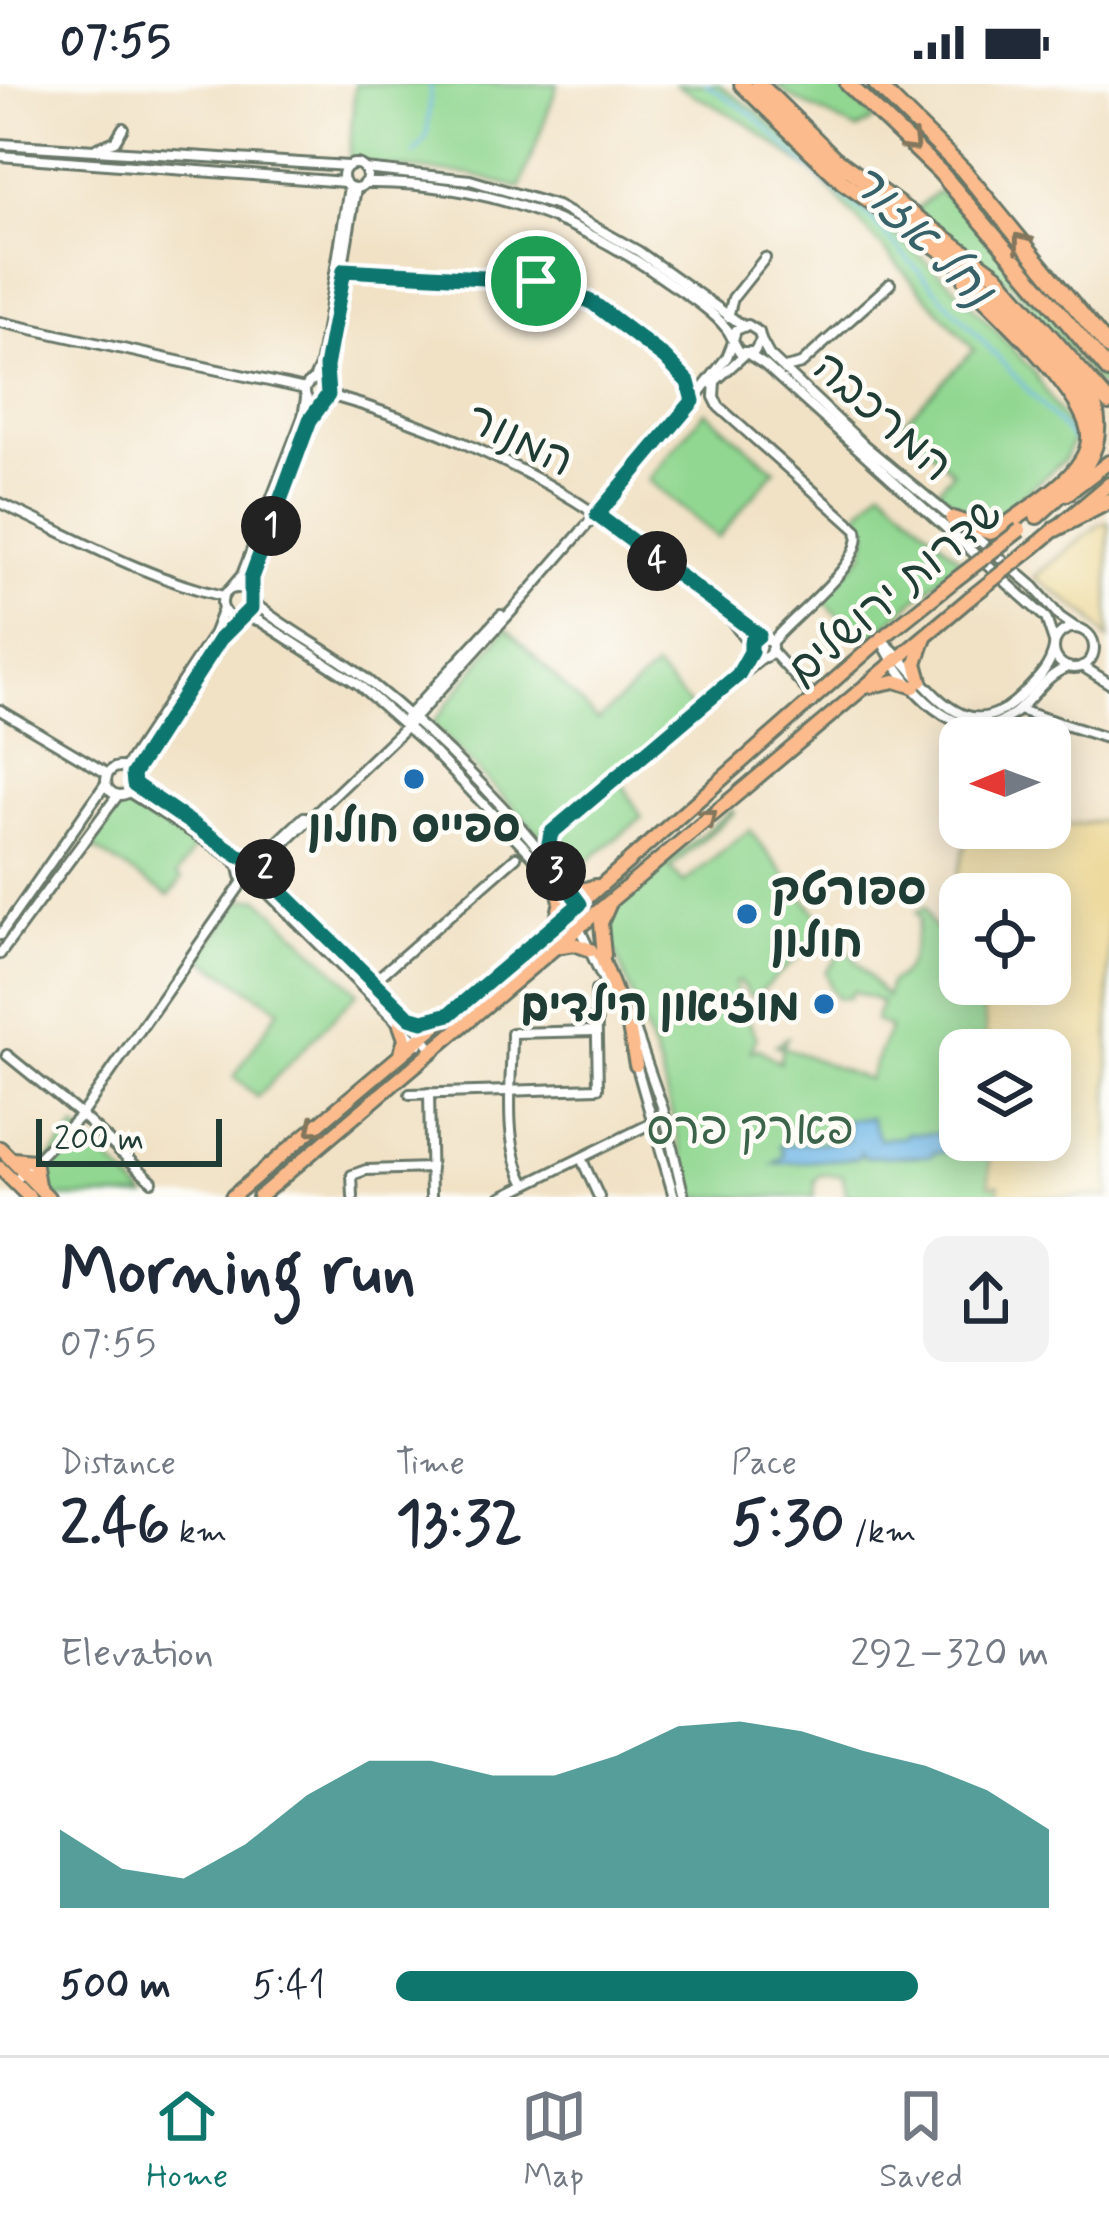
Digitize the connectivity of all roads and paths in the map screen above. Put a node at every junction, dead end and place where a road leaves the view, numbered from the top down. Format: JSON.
{"nodes":[{"id":1,"x":742,"y":84,"type":"edge"},
{"id":2,"x":759,"y":84,"type":"edge"},
{"id":3,"x":848,"y":84,"type":"edge"},
{"id":4,"x":876,"y":84,"type":"edge"},
{"id":5,"x":0,"y":143,"type":"edge"},
{"id":6,"x":134,"y":150,"type":"junction"},
{"id":7,"x":89,"y":151,"type":"junction"},
{"id":8,"x":0,"y":156,"type":"edge"},
{"id":9,"x":347,"y":166,"type":"junction"},
{"id":10,"x":364,"y":169,"type":"junction"},
{"id":11,"x":353,"y":185,"type":"junction"},
{"id":12,"x":908,"y":229,"type":"junction"},
{"id":13,"x":765,"y":258,"type":"dead end"},
{"id":14,"x":344,"y":270,"type":"junction"},
{"id":15,"x":890,"y":284,"type":"dead end"},
{"id":16,"x":733,"y":298,"type":"junction"},
{"id":17,"x":709,"y":303,"type":"junction"},
{"id":18,"x":729,"y":318,"type":"junction"},
{"id":19,"x":0,"y":322,"type":"edge"},
{"id":20,"x":744,"y":325,"type":"junction"},
{"id":21,"x":761,"y":340,"type":"junction"},
{"id":22,"x":733,"y":341,"type":"junction"},
{"id":23,"x":1109,"y":348,"type":"edge"},
{"id":24,"x":746,"y":354,"type":"junction"},
{"id":25,"x":801,"y":364,"type":"junction"},
{"id":26,"x":781,"y":367,"type":"junction"},
{"id":27,"x":1109,"y":371,"type":"edge"},
{"id":28,"x":684,"y":376,"type":"junction"},
{"id":29,"x":713,"y":379,"type":"junction"},
{"id":30,"x":800,"y":385,"type":"junction"},
{"id":31,"x":308,"y":389,"type":"junction"},
{"id":32,"x":326,"y":395,"type":"junction"},
{"id":33,"x":1109,"y":403,"type":"edge"},
{"id":34,"x":692,"y":404,"type":"junction"},
{"id":35,"x":719,"y":407,"type":"junction"},
{"id":36,"x":1109,"y":462,"type":"edge"},
{"id":37,"x":1109,"y":484,"type":"edge"},
{"id":38,"x":1109,"y":502,"type":"edge"},
{"id":39,"x":0,"y":503,"type":"edge"},
{"id":40,"x":597,"y":515,"type":"junction"},
{"id":41,"x":1037,"y":516,"type":"junction"},
{"id":42,"x":953,"y":519,"type":"junction"},
{"id":43,"x":1055,"y":529,"type":"junction"},
{"id":44,"x":227,"y":592,"type":"junction"},
{"id":45,"x":251,"y":598,"type":"junction"},
{"id":46,"x":223,"y":609,"type":"junction"},
{"id":47,"x":726,"y":614,"type":"junction"},
{"id":48,"x":241,"y":617,"type":"junction"},
{"id":49,"x":1076,"y":628,"type":"junction"},
{"id":50,"x":927,"y":633,"type":"junction"},
{"id":51,"x":881,"y":639,"type":"junction"},
{"id":52,"x":1054,"y":645,"type":"junction"},
{"id":53,"x":766,"y":647,"type":"junction"},
{"id":54,"x":750,"y":649,"type":"junction"},
{"id":55,"x":896,"y":659,"type":"junction"},
{"id":56,"x":1082,"y":666,"type":"junction"},
{"id":57,"x":1067,"y":667,"type":"junction"},
{"id":58,"x":738,"y":675,"type":"junction"},
{"id":59,"x":1109,"y":683,"type":"edge"},
{"id":60,"x":917,"y":684,"type":"junction"},
{"id":61,"x":864,"y":688,"type":"junction"},
{"id":62,"x":810,"y":698,"type":"junction"},
{"id":63,"x":419,"y":709,"type":"junction"},
{"id":64,"x":0,"y":710,"type":"edge"},
{"id":65,"x":1018,"y":710,"type":"junction"},
{"id":66,"x":395,"y":711,"type":"junction"},
{"id":67,"x":407,"y":722,"type":"junction"},
{"id":68,"x":395,"y":734,"type":"junction"},
{"id":69,"x":422,"y":735,"type":"junction"},
{"id":70,"x":1109,"y":740,"type":"edge"},
{"id":71,"x":97,"y":768,"type":"junction"},
{"id":72,"x":107,"y":778,"type":"junction"},
{"id":73,"x":128,"y":783,"type":"junction"},
{"id":74,"x":98,"y":797,"type":"junction"},
{"id":75,"x":551,"y":833,"type":"junction"},
{"id":76,"x":522,"y":837,"type":"junction"},
{"id":77,"x":533,"y":856,"type":"junction"},
{"id":78,"x":250,"y":857,"type":"junction"},
{"id":79,"x":516,"y":857,"type":"junction"},
{"id":80,"x":546,"y":858,"type":"junction"},
{"id":81,"x":239,"y":866,"type":"junction"},
{"id":82,"x":262,"y":876,"type":"junction"},
{"id":83,"x":244,"y":880,"type":"junction"},
{"id":84,"x":618,"y":880,"type":"junction"},
{"id":85,"x":561,"y":884,"type":"junction"},
{"id":86,"x":576,"y":908,"type":"junction"},
{"id":87,"x":583,"y":922,"type":"junction"},
{"id":88,"x":555,"y":925,"type":"junction"},
{"id":89,"x":1,"y":930,"type":"edge"},
{"id":90,"x":7,"y":944,"type":"junction"},
{"id":91,"x":598,"y":953,"type":"junction"},
{"id":92,"x":0,"y":954,"type":"edge"},
{"id":93,"x":544,"y":954,"type":"junction"},
{"id":94,"x":375,"y":980,"type":"junction"},
{"id":95,"x":596,"y":990,"type":"dead end"},
{"id":96,"x":450,"y":1014,"type":"junction"},
{"id":97,"x":404,"y":1021,"type":"junction"},
{"id":98,"x":596,"y":1030,"type":"junction"},
{"id":99,"x":421,"y":1038,"type":"junction"},
{"id":100,"x":432,"y":1048,"type":"junction"},
{"id":101,"x":8,"y":1055,"type":"dead end"},
{"id":102,"x":397,"y":1059,"type":"junction"},
{"id":103,"x":636,"y":1065,"type":"joint"},
{"id":104,"x":512,"y":1092,"type":"junction"},
{"id":105,"x":410,"y":1094,"type":"dead end"},
{"id":106,"x":429,"y":1094,"type":"junction"},
{"id":107,"x":81,"y":1115,"type":"junction"},
{"id":108,"x":659,"y":1120,"type":"junction"},
{"id":109,"x":0,"y":1148,"type":"edge"},
{"id":110,"x":582,"y":1160,"type":"junction"},
{"id":111,"x":6,"y":1163,"type":"edge"},
{"id":112,"x":430,"y":1168,"type":"junction"},
{"id":113,"x":24,"y":1171,"type":"junction"},
{"id":114,"x":152,"y":1181,"type":"dead end"},
{"id":115,"x":526,"y":1184,"type":"junction"},
{"id":116,"x":38,"y":1194,"type":"edge"},
{"id":117,"x":504,"y":1196,"type":"edge"},
{"id":118,"x":232,"y":1197,"type":"edge"},
{"id":119,"x":260,"y":1197,"type":"edge"},
{"id":120,"x":352,"y":1197,"type":"edge"},
{"id":121,"x":431,"y":1197,"type":"edge"},
{"id":122,"x":598,"y":1197,"type":"edge"},
{"id":123,"x":674,"y":1197,"type":"edge"},
{"id":124,"x":685,"y":1197,"type":"edge"}],
"edges":[{"from":1,"to":12,"type":"highway"},
{"from":2,"to":33,"type":"highway"},
{"from":3,"to":27,"type":"highway","one_way":true},
{"from":23,"to":4,"type":"highway","one_way":true},
{"from":5,"to":7,"type":"street"},
{"from":6,"to":7,"type":"street"},
{"from":6,"to":7,"type":"street"},
{"from":6,"to":9,"type":"street"},
{"from":8,"to":11,"type":"street"},
{"from":9,"to":10,"type":"street"},
{"from":9,"to":11,"type":"street"},
{"from":10,"to":11,"type":"street"},
{"from":10,"to":17,"type":"street"},
{"from":11,"to":14,"type":"street"},
{"from":11,"to":22,"type":"street"},
{"from":11,"to":31,"type":"street"},
{"from":12,"to":41,"type":"highway"},
{"from":12,"to":42,"type":"highway"},
{"from":13,"to":16,"type":"street"},
{"from":14,"to":28,"type":"street"},
{"from":14,"to":32,"type":"street"},
{"from":15,"to":25,"type":"street"},
{"from":16,"to":17,"type":"street"},
{"from":16,"to":18,"type":"street"},
{"from":17,"to":18,"type":"street"},
{"from":18,"to":20,"type":"street"},
{"from":19,"to":31,"type":"street"},
{"from":20,"to":21,"type":"street"},
{"from":20,"to":22,"type":"street"},
{"from":21,"to":24,"type":"street"},
{"from":21,"to":26,"type":"street","name":"המרכבה"},
{"from":22,"to":24,"type":"street"},
{"from":22,"to":29,"type":"street"},
{"from":24,"to":29,"type":"street"},
{"from":24,"to":52,"type":"street","name":"המרכבה"},
{"from":25,"to":26,"type":"street"},
{"from":25,"to":30,"type":"street"},
{"from":26,"to":30,"type":"street","name":"המרכבה"},
{"from":28,"to":29,"type":"street"},
{"from":28,"to":34,"type":"street"},
{"from":29,"to":34,"type":"street"},
{"from":29,"to":35,"type":"street"},
{"from":30,"to":42,"type":"street","name":"המרכבה"},
{"from":31,"to":32,"type":"street"},
{"from":31,"to":32,"type":"street"},
{"from":31,"to":44,"type":"street"},
{"from":32,"to":40,"type":"street","name":"המנור"},
{"from":32,"to":45,"type":"street"},
{"from":34,"to":35,"type":"street"},
{"from":34,"to":40,"type":"street"},
{"from":35,"to":53,"type":"street"},
{"from":36,"to":41,"type":"main road","name":"שדרות ירושלים"},
{"from":37,"to":43,"type":"main road","name":"שדרות ירושלים"},
{"from":38,"to":43,"type":"highway"},
{"from":39,"to":44,"type":"street"},
{"from":40,"to":47,"type":"street","name":"המנור"},
{"from":40,"to":63,"type":"street"},
{"from":41,"to":51,"type":"main road","name":"שדרות ירושלים","bridge":true},
{"from":42,"to":49,"type":"street","name":"המרכבה"},
{"from":43,"to":50,"type":"main road","name":"שדרות ירושלים","bridge":true},
{"from":44,"to":45,"type":"street"},
{"from":44,"to":46,"type":"street"},
{"from":45,"to":48,"type":"street"},
{"from":45,"to":66,"type":"street"},
{"from":46,"to":48,"type":"street"},
{"from":46,"to":73,"type":"street"},
{"from":47,"to":53,"type":"street","name":"המנור"},
{"from":47,"to":54,"type":"street","name":"המנור"},
{"from":48,"to":66,"type":"street"},
{"from":48,"to":73,"type":"street"},
{"from":49,"to":52,"type":"street"},
{"from":49,"to":56,"type":"street"},
{"from":50,"to":55,"type":"main road","name":"שדרות ירושלים"},
{"from":50,"to":60,"type":"main road"},
{"from":51,"to":55,"type":"street"},
{"from":51,"to":62,"type":"main road","name":"שדרות ירושלים"},
{"from":52,"to":57,"type":"street"},
{"from":52,"to":60,"type":"street"},
{"from":53,"to":54,"type":"street"},
{"from":53,"to":54,"type":"street"},
{"from":53,"to":58,"type":"street"},
{"from":53,"to":62,"type":"street","name":"המנור"},
{"from":54,"to":58,"type":"street"},
{"from":55,"to":60,"type":"street"},
{"from":55,"to":61,"type":"main road","name":"שדרות ירושלים"},
{"from":56,"to":57,"type":"street"},
{"from":56,"to":59,"type":"street"},
{"from":57,"to":65,"type":"street"},
{"from":58,"to":75,"type":"street"},
{"from":60,"to":61,"type":"main road"},
{"from":60,"to":65,"type":"street"},
{"from":84,"to":61,"type":"main road","name":"שדרות ירושלים","one_way":true},
{"from":62,"to":84,"type":"main road","name":"שדרות ירושלים"},
{"from":63,"to":66,"type":"street"},
{"from":63,"to":67,"type":"street"},
{"from":63,"to":69,"type":"street"},
{"from":64,"to":71,"type":"street"},
{"from":65,"to":70,"type":"street"},
{"from":66,"to":67,"type":"street"},
{"from":66,"to":68,"type":"street"},
{"from":67,"to":68,"type":"street"},
{"from":67,"to":69,"type":"street"},
{"from":68,"to":69,"type":"street"},
{"from":68,"to":78,"type":"street"},
{"from":68,"to":82,"type":"street"},
{"from":69,"to":76,"type":"street"},
{"from":71,"to":72,"type":"street"},
{"from":71,"to":74,"type":"street"},
{"from":72,"to":73,"type":"street"},
{"from":72,"to":73,"type":"street"},
{"from":72,"to":74,"type":"street"},
{"from":73,"to":78,"type":"street"},
{"from":73,"to":81,"type":"street"},
{"from":73,"to":90,"type":"street"},
{"from":74,"to":89,"type":"street"},
{"from":75,"to":76,"type":"street"},
{"from":75,"to":80,"type":"street"},
{"from":76,"to":77,"type":"street"},
{"from":76,"to":79,"type":"street"},
{"from":76,"to":80,"type":"street"},
{"from":77,"to":79,"type":"street"},
{"from":77,"to":85,"type":"street"},
{"from":78,"to":81,"type":"street"},
{"from":78,"to":82,"type":"street"},
{"from":79,"to":94,"type":"street"},
{"from":80,"to":85,"type":"street"},
{"from":81,"to":83,"type":"street"},
{"from":82,"to":83,"type":"street"},
{"from":82,"to":94,"type":"street"},
{"from":82,"to":97,"type":"street"},
{"from":83,"to":107,"type":"street"},
{"from":84,"to":85,"type":"main road"},
{"from":84,"to":86,"type":"main road","name":"שדרות ירושלים"},
{"from":84,"to":87,"type":"main road","name":"שדרות ירושלים"},
{"from":84,"to":91,"type":"main road"},
{"from":85,"to":86,"type":"street"},
{"from":85,"to":88,"type":"main road"},
{"from":86,"to":87,"type":"street"},
{"from":86,"to":88,"type":"main road","name":"שדרות ירושלים"},
{"from":87,"to":91,"type":"street"},
{"from":87,"to":93,"type":"main road","name":"שדרות ירושלים"},
{"from":88,"to":96,"type":"main road","name":"שדרות ירושלים"},
{"from":89,"to":90,"type":"street"},
{"from":90,"to":92,"type":"street"},
{"from":91,"to":93,"type":"main road"},
{"from":91,"to":103,"type":"main road"},
{"from":91,"to":108,"type":"street"},
{"from":93,"to":100,"type":"main road","name":"שדרות ירושלים"},
{"from":94,"to":97,"type":"street"},
{"from":95,"to":98,"type":"street"},
{"from":96,"to":97,"type":"main road"},
{"from":96,"to":99,"type":"main road","name":"שדרות ירושלים"},
{"from":97,"to":99,"type":"street"},
{"from":97,"to":102,"type":"main road"},
{"from":98,"to":104,"type":"street"},
{"from":98,"to":104,"type":"street"},
{"from":99,"to":100,"type":"street"},
{"from":99,"to":102,"type":"main road","name":"שדרות ירושלים"},
{"from":100,"to":119,"type":"main road","name":"שדרות ירושלים"},
{"from":101,"to":107,"type":"street"},
{"from":102,"to":118,"type":"main road","name":"שדרות ירושלים","one_way":true},
{"from":103,"to":108,"type":"street"},
{"from":104,"to":106,"type":"street"},
{"from":104,"to":115,"type":"street"},
{"from":105,"to":106,"type":"street"},
{"from":106,"to":112,"type":"street"},
{"from":107,"to":113,"type":"street"},
{"from":107,"to":114,"type":"street"},
{"from":108,"to":110,"type":"street"},
{"from":108,"to":123,"type":"street"},
{"from":108,"to":124,"type":"street"},
{"from":109,"to":111,"type":"main road"},
{"from":110,"to":115,"type":"street"},
{"from":110,"to":122,"type":"street"},
{"from":111,"to":113,"type":"main road"},
{"from":111,"to":113,"type":"main road"},
{"from":112,"to":120,"type":"street"},
{"from":112,"to":121,"type":"street"},
{"from":113,"to":116,"type":"main road"},
{"from":113,"to":116,"type":"main road"},
{"from":115,"to":117,"type":"street"}]}
